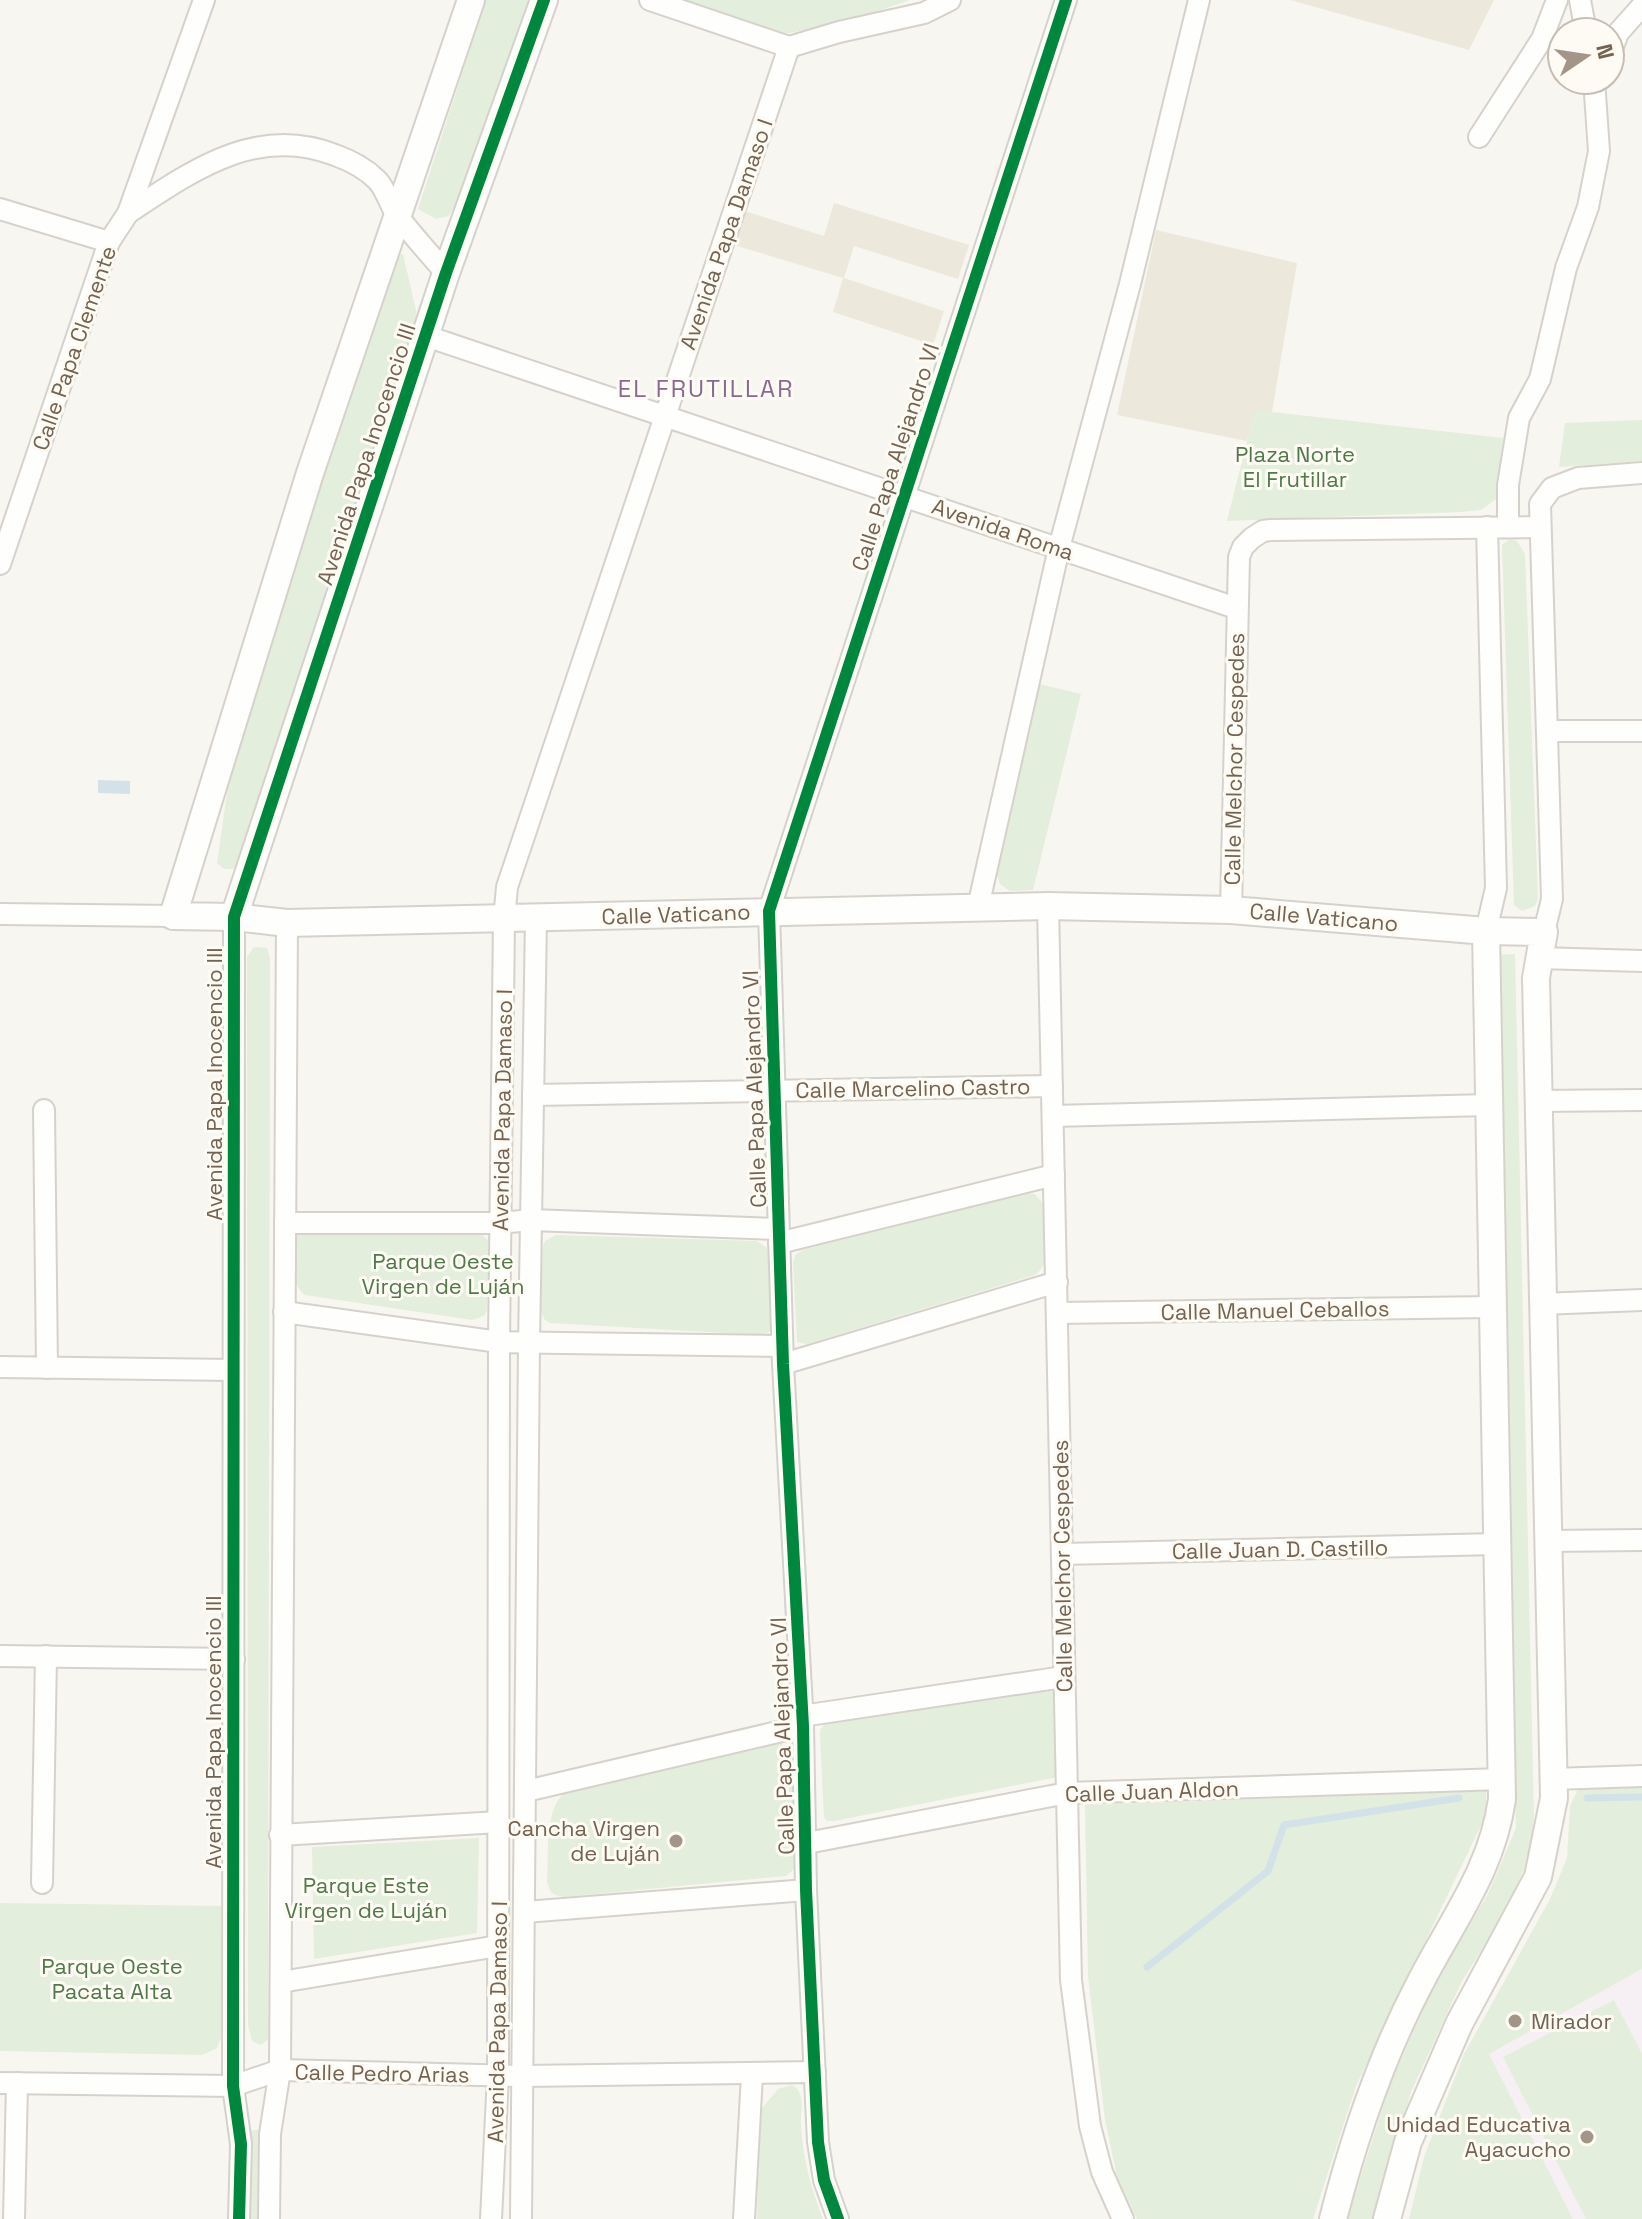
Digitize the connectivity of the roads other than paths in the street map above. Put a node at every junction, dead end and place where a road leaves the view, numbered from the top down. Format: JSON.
{"nodes":[{"id":1,"x":204,"y":0,"type":"edge"},
{"id":2,"x":471,"y":0,"type":"edge"},
{"id":3,"x":544,"y":0,"type":"edge"},
{"id":4,"x":650,"y":0,"type":"edge"},
{"id":5,"x":950,"y":0,"type":"edge"},
{"id":6,"x":1066,"y":0,"type":"edge"},
{"id":7,"x":1199,"y":0,"type":"edge"},
{"id":8,"x":1557,"y":0,"type":"edge"},
{"id":9,"x":1642,"y":6,"type":"edge"},
{"id":10,"x":1626,"y":24,"type":"edge"},
{"id":11,"x":789,"y":47,"type":"junction"},
{"id":12,"x":1597,"y":96,"type":"edge"},
{"id":13,"x":1479,"y":137,"type":"dead end"},
{"id":14,"x":0,"y":209,"type":"edge"},
{"id":15,"x":128,"y":213,"type":"junction"},
{"id":16,"x":397,"y":214,"type":"junction"},
{"id":17,"x":109,"y":242,"type":"junction"},
{"id":18,"x":446,"y":273,"type":"junction"},
{"id":19,"x":426,"y":336,"type":"junction"},
{"id":20,"x":664,"y":416,"type":"junction"},
{"id":21,"x":1642,"y":473,"type":"edge"},
{"id":22,"x":903,"y":496,"type":"junction"},
{"id":23,"x":1508,"y":526,"type":"junction"},
{"id":24,"x":1487,"y":527,"type":"junction"},
{"id":25,"x":1539,"y":527,"type":"junction"},
{"id":26,"x":1059,"y":548,"type":"junction"},
{"id":27,"x":0,"y":564,"type":"edge"},
{"id":28,"x":1236,"y":608,"type":"junction"},
{"id":29,"x":1549,"y":731,"type":"junction"},
{"id":30,"x":1642,"y":731,"type":"edge"},
{"id":31,"x":1048,"y":906,"type":"junction"},
{"id":32,"x":978,"y":907,"type":"junction"},
{"id":33,"x":1231,"y":910,"type":"junction"},
{"id":34,"x":769,"y":911,"type":"junction"},
{"id":35,"x":0,"y":914,"type":"edge"},
{"id":36,"x":173,"y":916,"type":"junction"},
{"id":37,"x":234,"y":917,"type":"junction"},
{"id":38,"x":536,"y":919,"type":"junction"},
{"id":39,"x":504,"y":920,"type":"junction"},
{"id":40,"x":287,"y":923,"type":"junction"},
{"id":41,"x":1486,"y":931,"type":"junction"},
{"id":42,"x":1544,"y":932,"type":"junction"},
{"id":43,"x":1539,"y":958,"type":"junction"},
{"id":44,"x":1642,"y":961,"type":"edge"},
{"id":45,"x":1052,"y":1086,"type":"junction"},
{"id":46,"x":774,"y":1089,"type":"junction"},
{"id":47,"x":533,"y":1095,"type":"junction"},
{"id":48,"x":1642,"y":1100,"type":"edge"},
{"id":49,"x":1537,"y":1101,"type":"junction"},
{"id":50,"x":1488,"y":1105,"type":"junction"},
{"id":51,"x":44,"y":1110,"type":"dead end"},
{"id":52,"x":1053,"y":1116,"type":"junction"},
{"id":53,"x":1054,"y":1175,"type":"junction"},
{"id":54,"x":531,"y":1220,"type":"junction"},
{"id":55,"x":285,"y":1223,"type":"junction"},
{"id":56,"x":501,"y":1223,"type":"junction"},
{"id":57,"x":779,"y":1236,"type":"junction"},
{"id":58,"x":1057,"y":1282,"type":"junction"},
{"id":59,"x":1642,"y":1300,"type":"edge"},
{"id":60,"x":1541,"y":1304,"type":"junction"},
{"id":61,"x":1492,"y":1307,"type":"junction"},
{"id":62,"x":284,"y":1312,"type":"junction"},
{"id":63,"x":1058,"y":1313,"type":"junction"},
{"id":64,"x":499,"y":1342,"type":"junction"},
{"id":65,"x":529,"y":1344,"type":"junction"},
{"id":66,"x":783,"y":1355,"type":"junction"},
{"id":67,"x":0,"y":1367,"type":"edge"},
{"id":68,"x":47,"y":1368,"type":"junction"},
{"id":69,"x":233,"y":1370,"type":"junction"},
{"id":70,"x":1642,"y":1540,"type":"edge"},
{"id":71,"x":1548,"y":1541,"type":"junction"},
{"id":72,"x":1497,"y":1544,"type":"junction"},
{"id":73,"x":1063,"y":1554,"type":"junction"},
{"id":74,"x":0,"y":1656,"type":"edge"},
{"id":75,"x":46,"y":1656,"type":"junction"},
{"id":76,"x":234,"y":1659,"type":"junction"},
{"id":77,"x":1063,"y":1677,"type":"junction"},
{"id":78,"x":803,"y":1721,"type":"junction"},
{"id":79,"x":1642,"y":1776,"type":"edge"},
{"id":80,"x":1502,"y":1779,"type":"junction"},
{"id":81,"x":1553,"y":1779,"type":"junction"},
{"id":82,"x":526,"y":1791,"type":"junction"},
{"id":83,"x":1067,"y":1793,"type":"junction"},
{"id":84,"x":499,"y":1822,"type":"junction"},
{"id":85,"x":280,"y":1835,"type":"junction"},
{"id":86,"x":807,"y":1843,"type":"junction"},
{"id":87,"x":42,"y":1883,"type":"dead end"},
{"id":88,"x":806,"y":1890,"type":"junction"},
{"id":89,"x":525,"y":1912,"type":"junction"},
{"id":90,"x":498,"y":1946,"type":"junction"},
{"id":91,"x":281,"y":1982,"type":"junction"},
{"id":92,"x":280,"y":2070,"type":"junction"},
{"id":93,"x":815,"y":2072,"type":"junction"},
{"id":94,"x":498,"y":2075,"type":"junction"},
{"id":95,"x":752,"y":2075,"type":"junction"},
{"id":96,"x":523,"y":2076,"type":"junction"},
{"id":97,"x":8,"y":2083,"type":"edge"},
{"id":98,"x":233,"y":2086,"type":"junction"},
{"id":99,"x":14,"y":2219,"type":"edge"},
{"id":100,"x":239,"y":2219,"type":"edge"},
{"id":101,"x":269,"y":2219,"type":"edge"},
{"id":102,"x":491,"y":2219,"type":"edge"},
{"id":103,"x":521,"y":2219,"type":"edge"},
{"id":104,"x":744,"y":2219,"type":"edge"},
{"id":105,"x":838,"y":2219,"type":"edge"},
{"id":106,"x":1123,"y":2219,"type":"edge"},
{"id":107,"x":1333,"y":2219,"type":"edge"},
{"id":108,"x":1387,"y":2219,"type":"edge"}],
"edges":[{"from":1,"to":15,"type":"street","name":"Calle Papa Clemente"},
{"from":2,"to":16,"type":"street","name":"Avenida Papa Inocencio III"},
{"from":3,"to":18,"type":"street","name":"Avenida Papa Inocencio III"},
{"from":4,"to":11,"type":"street"},
{"from":5,"to":11,"type":"street"},
{"from":6,"to":22,"type":"street","name":"Calle Papa Alejandro VI"},
{"from":7,"to":26,"type":"street"},
{"from":8,"to":13,"type":"street"},
{"from":9,"to":10,"type":"street"},
{"from":11,"to":20,"type":"street","name":"Avenida Papa Damaso I"},
{"from":12,"to":23,"type":"street"},
{"from":14,"to":17,"type":"street"},
{"from":15,"to":16,"type":"street"},
{"from":15,"to":17,"type":"street","name":"Calle Papa Clemente"},
{"from":16,"to":18,"type":"street"},
{"from":16,"to":36,"type":"street","name":"Avenida Papa Inocencio III"},
{"from":17,"to":27,"type":"street","name":"Calle Papa Clemente"},
{"from":18,"to":19,"type":"street","name":"Avenida Papa Inocencio III"},
{"from":19,"to":20,"type":"street","name":"Avenida Roma"},
{"from":19,"to":37,"type":"street","name":"Avenida Papa Inocencio III"},
{"from":20,"to":22,"type":"street","name":"Avenida Roma"},
{"from":20,"to":39,"type":"street","name":"Avenida Papa Damaso I"},
{"from":21,"to":25,"type":"street"},
{"from":22,"to":26,"type":"street","name":"Avenida Roma"},
{"from":22,"to":34,"type":"street","name":"Calle Papa Alejandro VI"},
{"from":23,"to":24,"type":"street"},
{"from":23,"to":25,"type":"street"},
{"from":24,"to":28,"type":"street"},
{"from":24,"to":41,"type":"street"},
{"from":25,"to":29,"type":"street"},
{"from":26,"to":28,"type":"street","name":"Avenida Roma"},
{"from":26,"to":32,"type":"street"},
{"from":28,"to":33,"type":"street","name":"Calle Melchor Cespedes"},
{"from":29,"to":30,"type":"street"},
{"from":29,"to":42,"type":"street"},
{"from":31,"to":32,"type":"street","name":"Calle Vaticano"},
{"from":31,"to":33,"type":"street","name":"Calle Vaticano"},
{"from":31,"to":45,"type":"street","name":"Calle Melchor Cespedes"},
{"from":32,"to":34,"type":"street","name":"Calle Vaticano"},
{"from":33,"to":41,"type":"street","name":"Calle Vaticano"},
{"from":34,"to":38,"type":"street","name":"Calle Vaticano"},
{"from":34,"to":46,"type":"street","name":"Calle Papa Alejandro VI"},
{"from":35,"to":36,"type":"street","name":"Calle Vaticano"},
{"from":36,"to":37,"type":"street","name":"Calle Vaticano"},
{"from":37,"to":40,"type":"street","name":"Calle Vaticano"},
{"from":37,"to":69,"type":"street","name":"Avenida Papa Inocencio III"},
{"from":38,"to":39,"type":"street","name":"Calle Vaticano"},
{"from":38,"to":47,"type":"street","name":"Avenida Papa Damaso I"},
{"from":39,"to":40,"type":"street","name":"Calle Vaticano"},
{"from":39,"to":56,"type":"street","name":"Avenida Papa Damaso I"},
{"from":40,"to":55,"type":"street"},
{"from":41,"to":42,"type":"street","name":"Calle Vaticano"},
{"from":41,"to":50,"type":"street"},
{"from":42,"to":43,"type":"street"},
{"from":43,"to":44,"type":"street"},
{"from":43,"to":49,"type":"street"},
{"from":45,"to":46,"type":"street","name":"Calle Marcelino Castro"},
{"from":45,"to":52,"type":"street","name":"Calle Melchor Cespedes"},
{"from":46,"to":47,"type":"street","name":"Calle Marcelino Castro"},
{"from":46,"to":57,"type":"street","name":"Calle Papa Alejandro VI"},
{"from":47,"to":54,"type":"street","name":"Avenida Papa Damaso I"},
{"from":48,"to":49,"type":"street"},
{"from":49,"to":60,"type":"street"},
{"from":50,"to":52,"type":"street","name":"Calle Marcelino Castro"},
{"from":50,"to":61,"type":"street"},
{"from":51,"to":68,"type":"street"},
{"from":52,"to":53,"type":"street","name":"Calle Melchor Cespedes"},
{"from":53,"to":57,"type":"street"},
{"from":53,"to":58,"type":"street","name":"Calle Melchor Cespedes"},
{"from":54,"to":56,"type":"street"},
{"from":54,"to":57,"type":"street"},
{"from":54,"to":65,"type":"street","name":"Avenida Papa Damaso I"},
{"from":55,"to":56,"type":"street"},
{"from":55,"to":62,"type":"street"},
{"from":56,"to":64,"type":"street","name":"Avenida Papa Damaso I"},
{"from":57,"to":66,"type":"street","name":"Calle Papa Alejandro VI"},
{"from":58,"to":63,"type":"street","name":"Calle Melchor Cespedes"},
{"from":58,"to":66,"type":"street"},
{"from":59,"to":60,"type":"street"},
{"from":60,"to":71,"type":"street"},
{"from":61,"to":63,"type":"street","name":"Calle Manuel Ceballos"},
{"from":61,"to":72,"type":"street"},
{"from":62,"to":64,"type":"street"},
{"from":62,"to":85,"type":"street"},
{"from":63,"to":73,"type":"street","name":"Calle Melchor Cespedes"},
{"from":64,"to":65,"type":"street"},
{"from":64,"to":84,"type":"street","name":"Avenida Papa Damaso I"},
{"from":65,"to":66,"type":"street"},
{"from":65,"to":82,"type":"street","name":"Avenida Papa Damaso I"},
{"from":66,"to":78,"type":"street","name":"Calle Papa Alejandro VI"},
{"from":67,"to":68,"type":"street"},
{"from":68,"to":69,"type":"street"},
{"from":69,"to":76,"type":"street","name":"Avenida Papa Inocencio III"},
{"from":70,"to":71,"type":"street"},
{"from":71,"to":81,"type":"street"},
{"from":72,"to":73,"type":"street","name":"Calle Juan D. Castillo"},
{"from":72,"to":80,"type":"street"},
{"from":73,"to":77,"type":"street","name":"Calle Melchor Cespedes"},
{"from":74,"to":75,"type":"street"},
{"from":75,"to":76,"type":"street"},
{"from":75,"to":87,"type":"street"},
{"from":76,"to":98,"type":"street","name":"Avenida Papa Inocencio III"},
{"from":77,"to":78,"type":"street"},
{"from":77,"to":83,"type":"street","name":"Calle Melchor Cespedes"},
{"from":78,"to":82,"type":"street"},
{"from":78,"to":86,"type":"street","name":"Calle Papa Alejandro VI"},
{"from":79,"to":81,"type":"street"},
{"from":80,"to":83,"type":"street","name":"Calle Juan Aldon"},
{"from":80,"to":107,"type":"street"},
{"from":81,"to":108,"type":"street"},
{"from":82,"to":89,"type":"street","name":"Avenida Papa Damaso I"},
{"from":83,"to":86,"type":"street","name":"Calle Juan Aldon"},
{"from":83,"to":106,"type":"street","name":"Calle Melchor Cespedes"},
{"from":84,"to":85,"type":"street"},
{"from":84,"to":90,"type":"street","name":"Avenida Papa Damaso I"},
{"from":85,"to":91,"type":"street"},
{"from":86,"to":88,"type":"street","name":"Calle Papa Alejandro VI"},
{"from":88,"to":89,"type":"street"},
{"from":88,"to":93,"type":"street","name":"Calle Papa Alejandro VI"},
{"from":89,"to":96,"type":"street","name":"Avenida Papa Damaso I"},
{"from":90,"to":91,"type":"street"},
{"from":90,"to":94,"type":"street","name":"Avenida Papa Damaso I"},
{"from":91,"to":92,"type":"street"},
{"from":92,"to":94,"type":"street","name":"Calle Pedro Arias"},
{"from":92,"to":98,"type":"street","name":"Calle Pedro Arias"},
{"from":92,"to":101,"type":"street"},
{"from":93,"to":95,"type":"street","name":"Calle Pedro Arias"},
{"from":93,"to":105,"type":"street","name":"Calle Papa Alejandro VI"},
{"from":94,"to":96,"type":"street","name":"Calle Pedro Arias"},
{"from":94,"to":102,"type":"street","name":"Avenida Papa Damaso I"},
{"from":95,"to":96,"type":"street","name":"Calle Pedro Arias"},
{"from":95,"to":104,"type":"street"},
{"from":96,"to":103,"type":"street","name":"Avenida Papa Damaso I"},
{"from":97,"to":98,"type":"street","name":"Calle Pedro Arias"},
{"from":97,"to":99,"type":"street"},
{"from":98,"to":100,"type":"street","name":"Avenida Papa Inocencio III"}]}
